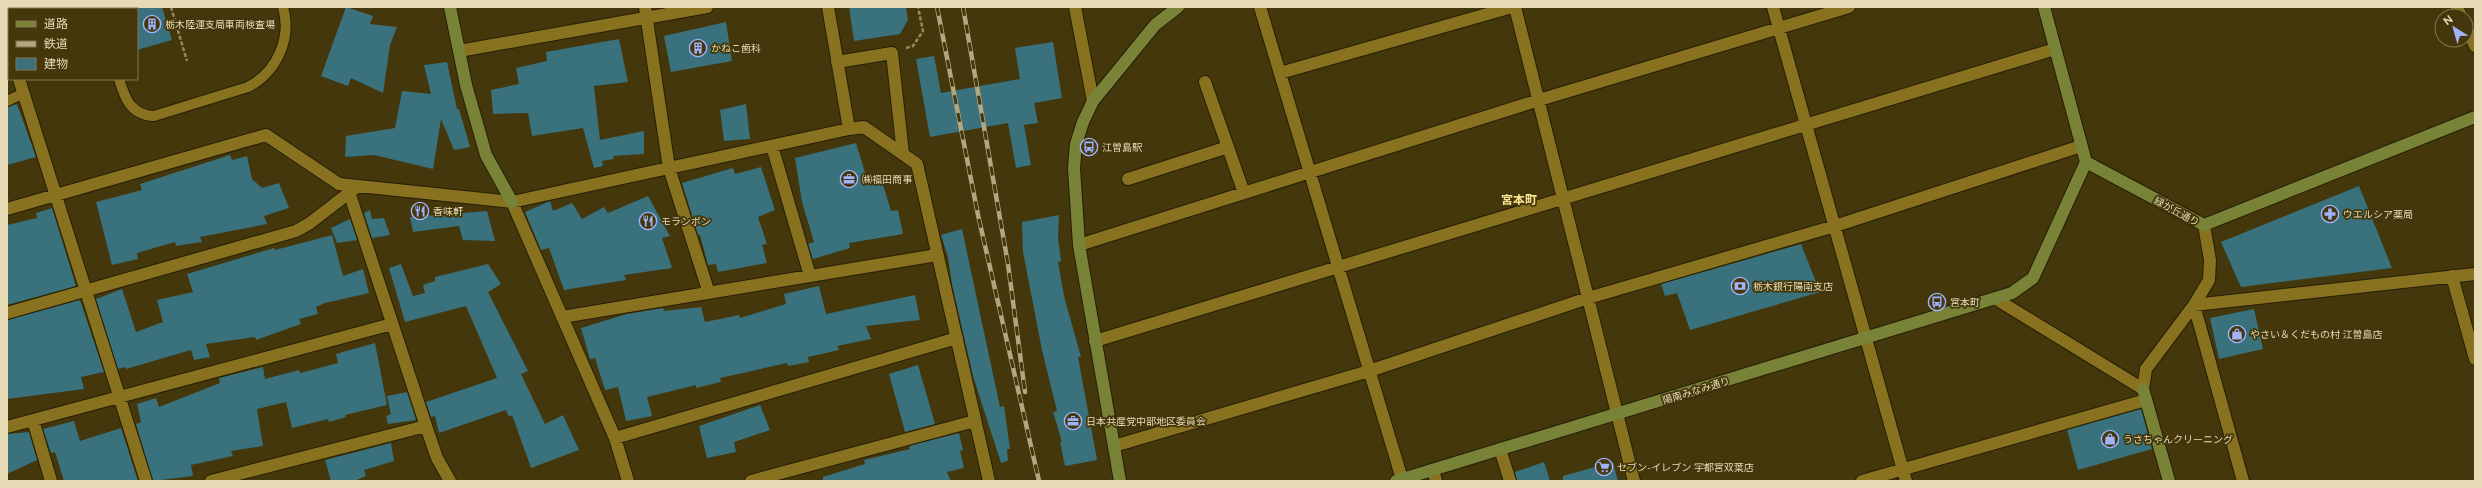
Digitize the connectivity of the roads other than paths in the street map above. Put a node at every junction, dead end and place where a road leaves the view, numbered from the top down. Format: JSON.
{"nodes":[{"id":1,"x":283,"y":7,"type":"edge"},
{"id":2,"x":450,"y":7,"type":"edge"},
{"id":3,"x":707,"y":7,"type":"edge"},
{"id":4,"x":828,"y":7,"type":"edge"},
{"id":5,"x":1075,"y":7,"type":"edge"},
{"id":6,"x":1260,"y":7,"type":"edge"},
{"id":7,"x":1512,"y":7,"type":"edge"},
{"id":8,"x":1515,"y":7,"type":"edge"},
{"id":9,"x":1773,"y":7,"type":"edge"},
{"id":10,"x":1849,"y":7,"type":"edge"},
{"id":11,"x":2044,"y":7,"type":"edge"},
{"id":12,"x":1175,"y":8,"type":"edge"},
{"id":13,"x":646,"y":13,"type":"edge"},
{"id":14,"x":1779,"y":28,"type":"junction"},
{"id":15,"x":2055,"y":49,"type":"junction"},
{"id":16,"x":459,"y":52,"type":"junction"},
{"id":17,"x":837,"y":62,"type":"junction"},
{"id":18,"x":1280,"y":73,"type":"junction"},
{"id":19,"x":19,"y":80,"type":"edge"},
{"id":20,"x":119,"y":80,"type":"edge"},
{"id":21,"x":1206,"y":82,"type":"dead end"},
{"id":22,"x":24,"y":93,"type":"junction"},
{"id":23,"x":1540,"y":100,"type":"junction"},
{"id":24,"x":1093,"y":101,"type":"junction"},
{"id":25,"x":7,"y":102,"type":"edge"},
{"id":26,"x":2475,"y":117,"type":"edge"},
{"id":27,"x":1806,"y":124,"type":"junction"},
{"id":28,"x":848,"y":129,"type":"junction"},
{"id":29,"x":772,"y":146,"type":"junction"},
{"id":30,"x":2081,"y":146,"type":"junction"},
{"id":31,"x":1228,"y":147,"type":"junction"},
{"id":32,"x":903,"y":154,"type":"junction"},
{"id":33,"x":2086,"y":162,"type":"junction"},
{"id":34,"x":670,"y":168,"type":"junction"},
{"id":35,"x":1309,"y":173,"type":"junction"},
{"id":36,"x":1128,"y":179,"type":"dead end"},
{"id":37,"x":354,"y":189,"type":"junction"},
{"id":38,"x":1244,"y":193,"type":"junction"},
{"id":39,"x":56,"y":196,"type":"junction"},
{"id":40,"x":1563,"y":198,"type":"junction"},
{"id":41,"x":512,"y":202,"type":"junction"},
{"id":42,"x":7,"y":209,"type":"edge"},
{"id":43,"x":1835,"y":226,"type":"junction"},
{"id":44,"x":2204,"y":226,"type":"junction"},
{"id":45,"x":1079,"y":245,"type":"junction"},
{"id":46,"x":937,"y":255,"type":"junction"},
{"id":47,"x":1338,"y":267,"type":"junction"},
{"id":48,"x":2475,"y":274,"type":"edge"},
{"id":49,"x":810,"y":276,"type":"junction"},
{"id":50,"x":2452,"y":276,"type":"junction"},
{"id":51,"x":86,"y":292,"type":"junction"},
{"id":52,"x":708,"y":293,"type":"junction"},
{"id":53,"x":1588,"y":298,"type":"junction"},
{"id":54,"x":1996,"y":299,"type":"junction"},
{"id":55,"x":2194,"y":306,"type":"junction"},
{"id":56,"x":7,"y":314,"type":"edge"},
{"id":57,"x":562,"y":317,"type":"junction"},
{"id":58,"x":392,"y":324,"type":"junction"},
{"id":59,"x":957,"y":338,"type":"junction"},
{"id":60,"x":1867,"y":338,"type":"junction"},
{"id":61,"x":1095,"y":341,"type":"junction"},
{"id":62,"x":2475,"y":359,"type":"edge"},
{"id":63,"x":1369,"y":371,"type":"junction"},
{"id":64,"x":2144,"y":395,"type":"junction"},
{"id":65,"x":120,"y":397,"type":"junction"},
{"id":66,"x":1616,"y":414,"type":"junction"},
{"id":67,"x":33,"y":420,"type":"junction"},
{"id":68,"x":975,"y":421,"type":"junction"},
{"id":69,"x":426,"y":426,"type":"junction"},
{"id":70,"x":7,"y":427,"type":"edge"},
{"id":71,"x":615,"y":438,"type":"junction"},
{"id":72,"x":1114,"y":446,"type":"junction"},
{"id":73,"x":1500,"y":449,"type":"junction"},
{"id":74,"x":1903,"y":469,"type":"junction"},
{"id":75,"x":1434,"y":475,"type":"edge"},
{"id":76,"x":1399,"y":480,"type":"edge"},
{"id":77,"x":51,"y":481,"type":"edge"},
{"id":78,"x":146,"y":481,"type":"edge"},
{"id":79,"x":211,"y":481,"type":"edge"},
{"id":80,"x":450,"y":481,"type":"edge"},
{"id":81,"x":628,"y":481,"type":"edge"},
{"id":82,"x":751,"y":481,"type":"edge"},
{"id":83,"x":989,"y":481,"type":"edge"},
{"id":84,"x":1120,"y":481,"type":"edge"},
{"id":85,"x":1510,"y":481,"type":"edge"},
{"id":86,"x":1634,"y":481,"type":"edge"},
{"id":87,"x":1862,"y":481,"type":"edge"},
{"id":88,"x":1906,"y":481,"type":"edge"},
{"id":89,"x":2169,"y":481,"type":"edge"},
{"id":90,"x":2243,"y":481,"type":"edge"}],
"edges":[{"from":1,"to":20,"type":"lane"},
{"from":2,"to":16,"type":"street"},
{"from":3,"to":13,"type":"street"},
{"from":4,"to":17,"type":"street"},
{"from":5,"to":24,"type":"street"},
{"from":6,"to":18,"type":"street"},
{"from":7,"to":18,"type":"street"},
{"from":8,"to":23,"type":"street"},
{"from":9,"to":14,"type":"street"},
{"from":10,"to":14,"type":"street"},
{"from":11,"to":15,"type":"street"},
{"from":12,"to":24,"type":"street"},
{"from":13,"to":16,"type":"street"},
{"from":13,"to":34,"type":"street"},
{"from":14,"to":23,"type":"street"},
{"from":14,"to":27,"type":"street"},
{"from":15,"to":27,"type":"street"},
{"from":15,"to":30,"type":"street"},
{"from":16,"to":41,"type":"street"},
{"from":17,"to":28,"type":"street"},
{"from":17,"to":32,"type":"street"},
{"from":18,"to":35,"type":"street"},
{"from":19,"to":22,"type":"street"},
{"from":21,"to":31,"type":"street"},
{"from":22,"to":25,"type":"lane"},
{"from":22,"to":39,"type":"street"},
{"from":23,"to":35,"type":"street"},
{"from":23,"to":40,"type":"street"},
{"from":24,"to":45,"type":"street"},
{"from":26,"to":44,"type":"street"},
{"from":27,"to":40,"type":"street"},
{"from":27,"to":43,"type":"street"},
{"from":28,"to":29,"type":"street"},
{"from":28,"to":32,"type":"street"},
{"from":29,"to":34,"type":"street"},
{"from":29,"to":49,"type":"street"},
{"from":30,"to":33,"type":"street"},
{"from":30,"to":43,"type":"street"},
{"from":31,"to":36,"type":"street"},
{"from":31,"to":38,"type":"street"},
{"from":32,"to":46,"type":"street"},
{"from":33,"to":44,"type":"street","name":"緑が丘通り"},
{"from":33,"to":54,"type":"street","name":"陽南みなみ通り"},
{"from":34,"to":41,"type":"street"},
{"from":34,"to":52,"type":"street"},
{"from":35,"to":38,"type":"street"},
{"from":35,"to":47,"type":"street"},
{"from":37,"to":39,"type":"street"},
{"from":37,"to":41,"type":"street"},
{"from":37,"to":51,"type":"street"},
{"from":37,"to":58,"type":"street"},
{"from":38,"to":45,"type":"street"},
{"from":39,"to":42,"type":"street"},
{"from":39,"to":51,"type":"street"},
{"from":40,"to":47,"type":"street"},
{"from":40,"to":53,"type":"street"},
{"from":41,"to":57,"type":"street"},
{"from":43,"to":53,"type":"street"},
{"from":43,"to":60,"type":"street"},
{"from":44,"to":55,"type":"street","name":"緑が丘通り"},
{"from":45,"to":61,"type":"street"},
{"from":46,"to":49,"type":"street"},
{"from":46,"to":59,"type":"street"},
{"from":47,"to":61,"type":"street"},
{"from":47,"to":63,"type":"street"},
{"from":48,"to":50,"type":"street"},
{"from":49,"to":52,"type":"street"},
{"from":50,"to":55,"type":"street"},
{"from":50,"to":62,"type":"street"},
{"from":51,"to":56,"type":"street"},
{"from":51,"to":65,"type":"street"},
{"from":52,"to":57,"type":"street"},
{"from":53,"to":63,"type":"street"},
{"from":53,"to":66,"type":"street"},
{"from":54,"to":60,"type":"street","name":"陽南みなみ通り"},
{"from":54,"to":64,"type":"street"},
{"from":55,"to":64,"type":"street","name":"緑が丘通り"},
{"from":55,"to":90,"type":"street"},
{"from":57,"to":71,"type":"street"},
{"from":58,"to":65,"type":"street"},
{"from":58,"to":69,"type":"street"},
{"from":59,"to":68,"type":"street"},
{"from":59,"to":71,"type":"street"},
{"from":60,"to":66,"type":"street","name":"陽南みなみ通り"},
{"from":60,"to":74,"type":"street"},
{"from":61,"to":72,"type":"street"},
{"from":63,"to":72,"type":"street"},
{"from":63,"to":76,"type":"street"},
{"from":64,"to":74,"type":"street"},
{"from":64,"to":89,"type":"street","name":"緑が丘通り"},
{"from":65,"to":67,"type":"street"},
{"from":65,"to":78,"type":"street"},
{"from":66,"to":73,"type":"street","name":"陽南みなみ通り"},
{"from":66,"to":86,"type":"street"},
{"from":67,"to":70,"type":"street"},
{"from":67,"to":77,"type":"street"},
{"from":68,"to":82,"type":"street"},
{"from":68,"to":83,"type":"street"},
{"from":69,"to":79,"type":"street"},
{"from":69,"to":80,"type":"street"},
{"from":71,"to":81,"type":"street"},
{"from":72,"to":84,"type":"street"},
{"from":73,"to":75,"type":"street","name":"陽南みなみ通り"},
{"from":73,"to":85,"type":"street"},
{"from":74,"to":87,"type":"street"},
{"from":74,"to":88,"type":"street"},
{"from":75,"to":76,"type":"street","name":"陽南みなみ通り"}]}
